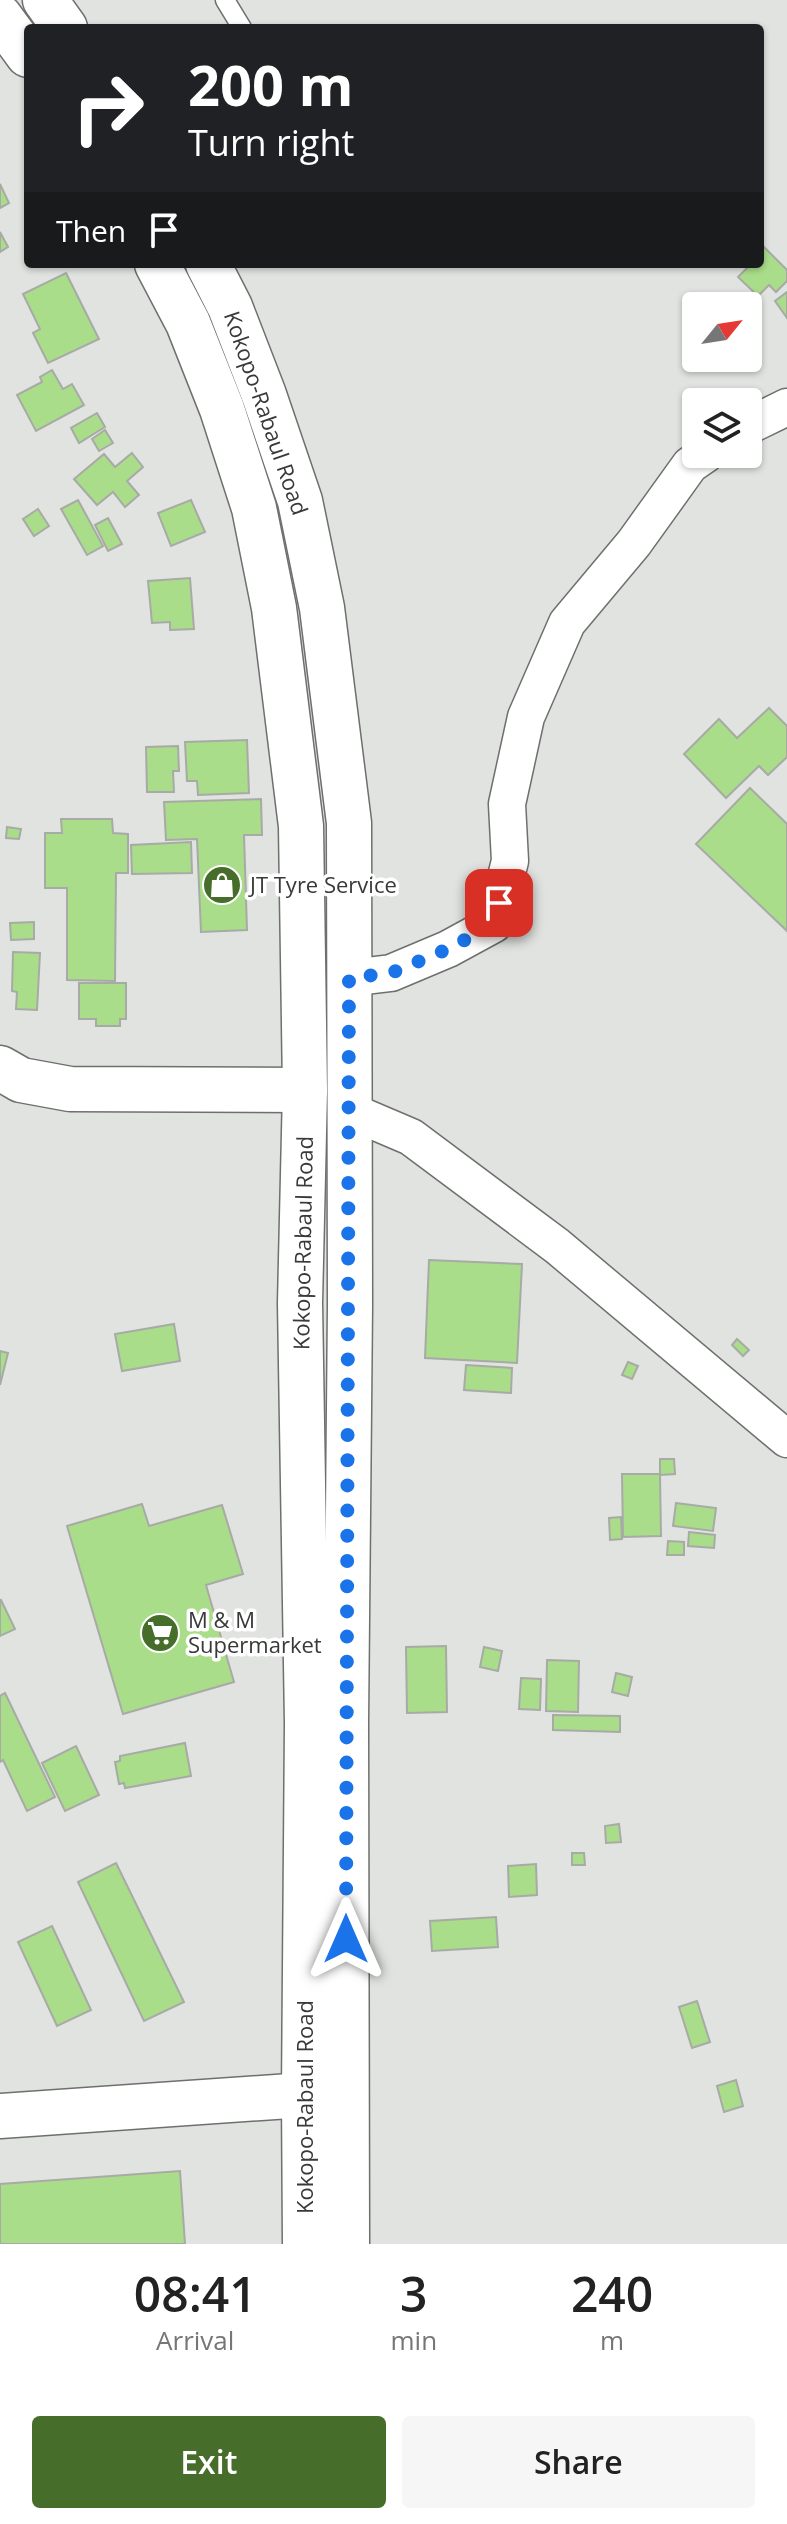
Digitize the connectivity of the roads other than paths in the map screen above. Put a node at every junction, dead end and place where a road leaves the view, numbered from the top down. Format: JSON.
{"nodes":[{"id":1,"x":45,"y":0,"type":"edge"},
{"id":2,"x":225,"y":0,"type":"edge"},
{"id":3,"x":0,"y":17,"type":"edge"},
{"id":4,"x":62,"y":24,"type":"edge"},
{"id":5,"x":240,"y":24,"type":"edge"},
{"id":6,"x":24,"y":50,"type":"edge"},
{"id":7,"x":159,"y":268,"type":"edge"},
{"id":8,"x":210,"y":268,"type":"edge"},
{"id":9,"x":787,"y":407,"type":"edge"},
{"id":10,"x":762,"y":419,"type":"edge"},
{"id":11,"x":688,"y":468,"type":"edge"},
{"id":12,"x":349,"y":978,"type":"junction"},
{"id":13,"x":0,"y":1068,"type":"edge"},
{"id":14,"x":305,"y":1090,"type":"junction"},
{"id":15,"x":350,"y":1111,"type":"junction"},
{"id":16,"x":787,"y":1439,"type":"edge"},
{"id":17,"x":304,"y":2095,"type":"junction"},
{"id":18,"x":0,"y":2116,"type":"edge"},
{"id":19,"x":305,"y":2244,"type":"edge"},
{"id":20,"x":347,"y":2244,"type":"edge"}],
"edges":[{"from":1,"to":4,"type":"main road"},
{"from":2,"to":5,"type":"lane"},
{"from":3,"to":6,"type":"main road"},
{"from":7,"to":14,"type":"main road","name":"Kokopo-Rabaul Road"},
{"from":8,"to":12,"type":"main road","name":"Kokopo-Rabaul Road"},
{"from":9,"to":10,"type":"street"},
{"from":11,"to":12,"type":"street"},
{"from":12,"to":15,"type":"main road","name":"Kokopo-Rabaul Road"},
{"from":13,"to":14,"type":"main road"},
{"from":14,"to":17,"type":"main road","name":"Kokopo-Rabaul Road"},
{"from":15,"to":16,"type":"street"},
{"from":15,"to":20,"type":"main road","name":"Kokopo-Rabaul Road"},
{"from":17,"to":18,"type":"main road"},
{"from":17,"to":19,"type":"main road","name":"Kokopo-Rabaul Road"}]}
